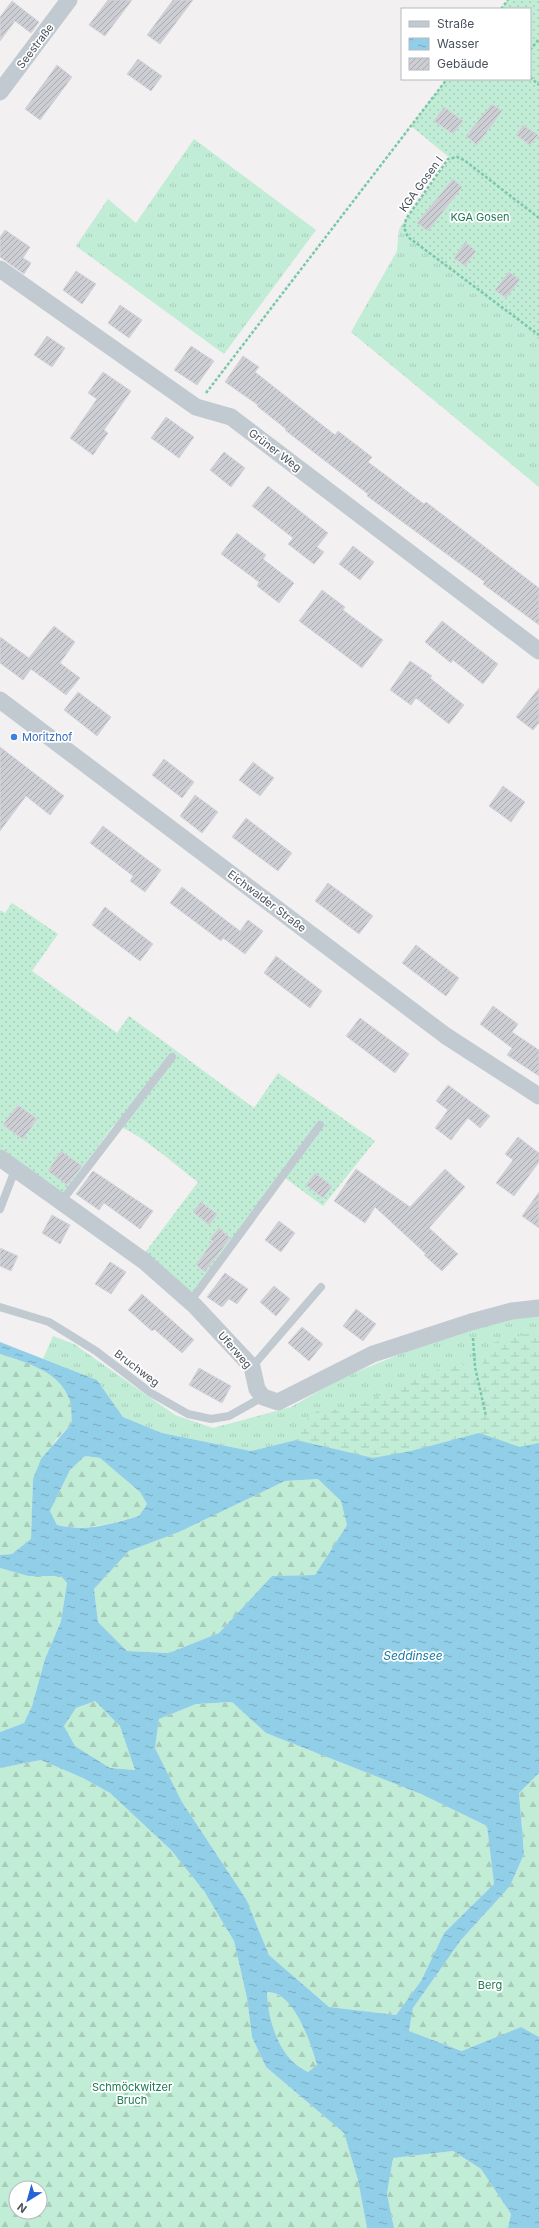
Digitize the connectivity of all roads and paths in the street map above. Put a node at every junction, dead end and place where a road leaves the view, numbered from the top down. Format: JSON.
{"nodes":[{"id":1,"x":69,"y":0,"type":"edge"},
{"id":2,"x":508,"y":0,"type":"edge"},
{"id":3,"x":502,"y":8,"type":"edge"},
{"id":4,"x":539,"y":39,"type":"edge"},
{"id":5,"x":531,"y":49,"type":"edge"},
{"id":6,"x":531,"y":79,"type":"edge"},
{"id":7,"x":446,"y":80,"type":"edge"},
{"id":8,"x":539,"y":85,"type":"edge"},
{"id":9,"x":0,"y":92,"type":"edge"},
{"id":10,"x":539,"y":218,"type":"edge"},
{"id":11,"x":0,"y":269,"type":"edge"},
{"id":12,"x":539,"y":335,"type":"edge"},
{"id":13,"x":196,"y":407,"type":"junction"},
{"id":14,"x":539,"y":651,"type":"edge"},
{"id":15,"x":0,"y":700,"type":"edge"},
{"id":16,"x":172,"y":1057,"type":"dead end"},
{"id":17,"x":539,"y":1096,"type":"edge"},
{"id":18,"x":320,"y":1125,"type":"dead end"},
{"id":19,"x":0,"y":1158,"type":"edge"},
{"id":20,"x":15,"y":1170,"type":"junction"},
{"id":21,"x":61,"y":1202,"type":"junction"},
{"id":22,"x":0,"y":1209,"type":"edge"},
{"id":23,"x":321,"y":1286,"type":"dead end"},
{"id":24,"x":190,"y":1302,"type":"junction"},
{"id":25,"x":0,"y":1307,"type":"edge"},
{"id":26,"x":539,"y":1308,"type":"edge"},
{"id":27,"x":471,"y":1322,"type":"junction"},
{"id":28,"x":252,"y":1367,"type":"junction"},
{"id":29,"x":263,"y":1397,"type":"junction"},
{"id":30,"x":486,"y":1416,"type":"dead end"}],
"edges":[{"from":1,"to":9,"type":"street","name":"Seestraße"},
{"from":2,"to":3,"type":"path"},
{"from":4,"to":5,"type":"path"},
{"from":6,"to":8,"type":"path"},
{"from":7,"to":13,"type":"path"},
{"from":10,"to":12,"type":"path","name":"KGA Gosen I"},
{"from":11,"to":13,"type":"street","name":"Grüner Weg"},
{"from":13,"to":14,"type":"street","name":"Grüner Weg"},
{"from":15,"to":17,"type":"street","name":"Eichwalder Straße"},
{"from":16,"to":21,"type":"lane"},
{"from":18,"to":24,"type":"lane"},
{"from":19,"to":20,"type":"street","name":"Uferweg"},
{"from":20,"to":21,"type":"street","name":"Uferweg"},
{"from":20,"to":22,"type":"lane"},
{"from":21,"to":24,"type":"street","name":"Uferweg"},
{"from":23,"to":28,"type":"lane"},
{"from":24,"to":28,"type":"street","name":"Uferweg"},
{"from":25,"to":29,"type":"lane","name":"Bruchweg"},
{"from":26,"to":27,"type":"street"},
{"from":27,"to":29,"type":"street"},
{"from":27,"to":30,"type":"path"},
{"from":28,"to":29,"type":"street","name":"Uferweg"}]}
